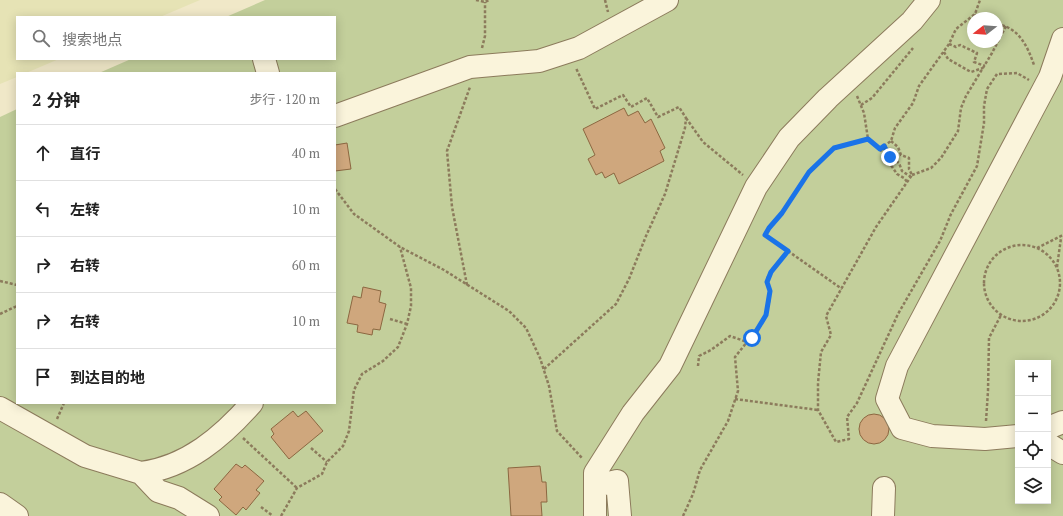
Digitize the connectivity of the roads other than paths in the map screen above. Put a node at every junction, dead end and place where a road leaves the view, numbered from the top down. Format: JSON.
{"nodes":[{"id":1,"x":667,"y":0,"type":"edge"},
{"id":2,"x":929,"y":0,"type":"edge"},
{"id":3,"x":1063,"y":39,"type":"edge"},
{"id":4,"x":264,"y":60,"type":"edge"},
{"id":5,"x":268,"y":72,"type":"edge"},
{"id":6,"x":336,"y":116,"type":"edge"},
{"id":7,"x":251,"y":404,"type":"edge"},
{"id":8,"x":0,"y":408,"type":"edge"},
{"id":9,"x":1063,"y":422,"type":"edge"},
{"id":10,"x":1051,"y":427,"type":"edge"},
{"id":11,"x":1015,"y":436,"type":"edge"},
{"id":12,"x":1051,"y":446,"type":"edge"},
{"id":13,"x":1063,"y":453,"type":"edge"},
{"id":14,"x":141,"y":473,"type":"junction"},
{"id":15,"x":595,"y":480,"type":"junction"},
{"id":16,"x":884,"y":488,"type":"dead end"},
{"id":17,"x":0,"y":504,"type":"edge"},
{"id":18,"x":16,"y":516,"type":"edge"},
{"id":19,"x":208,"y":516,"type":"edge"},
{"id":20,"x":595,"y":516,"type":"edge"},
{"id":21,"x":620,"y":516,"type":"edge"},
{"id":22,"x":883,"y":516,"type":"edge"}],
"edges":[{"from":1,"to":6,"type":"street"},
{"from":2,"to":15,"type":"street"},
{"from":3,"to":11,"type":"street"},
{"from":4,"to":5,"type":"street"},
{"from":7,"to":14,"type":"street"},
{"from":8,"to":14,"type":"street"},
{"from":9,"to":10,"type":"street"},
{"from":12,"to":13,"type":"street"},
{"from":14,"to":19,"type":"street"},
{"from":15,"to":20,"type":"street"},
{"from":15,"to":21,"type":"street"},
{"from":16,"to":22,"type":"street"},
{"from":17,"to":18,"type":"street"}]}
